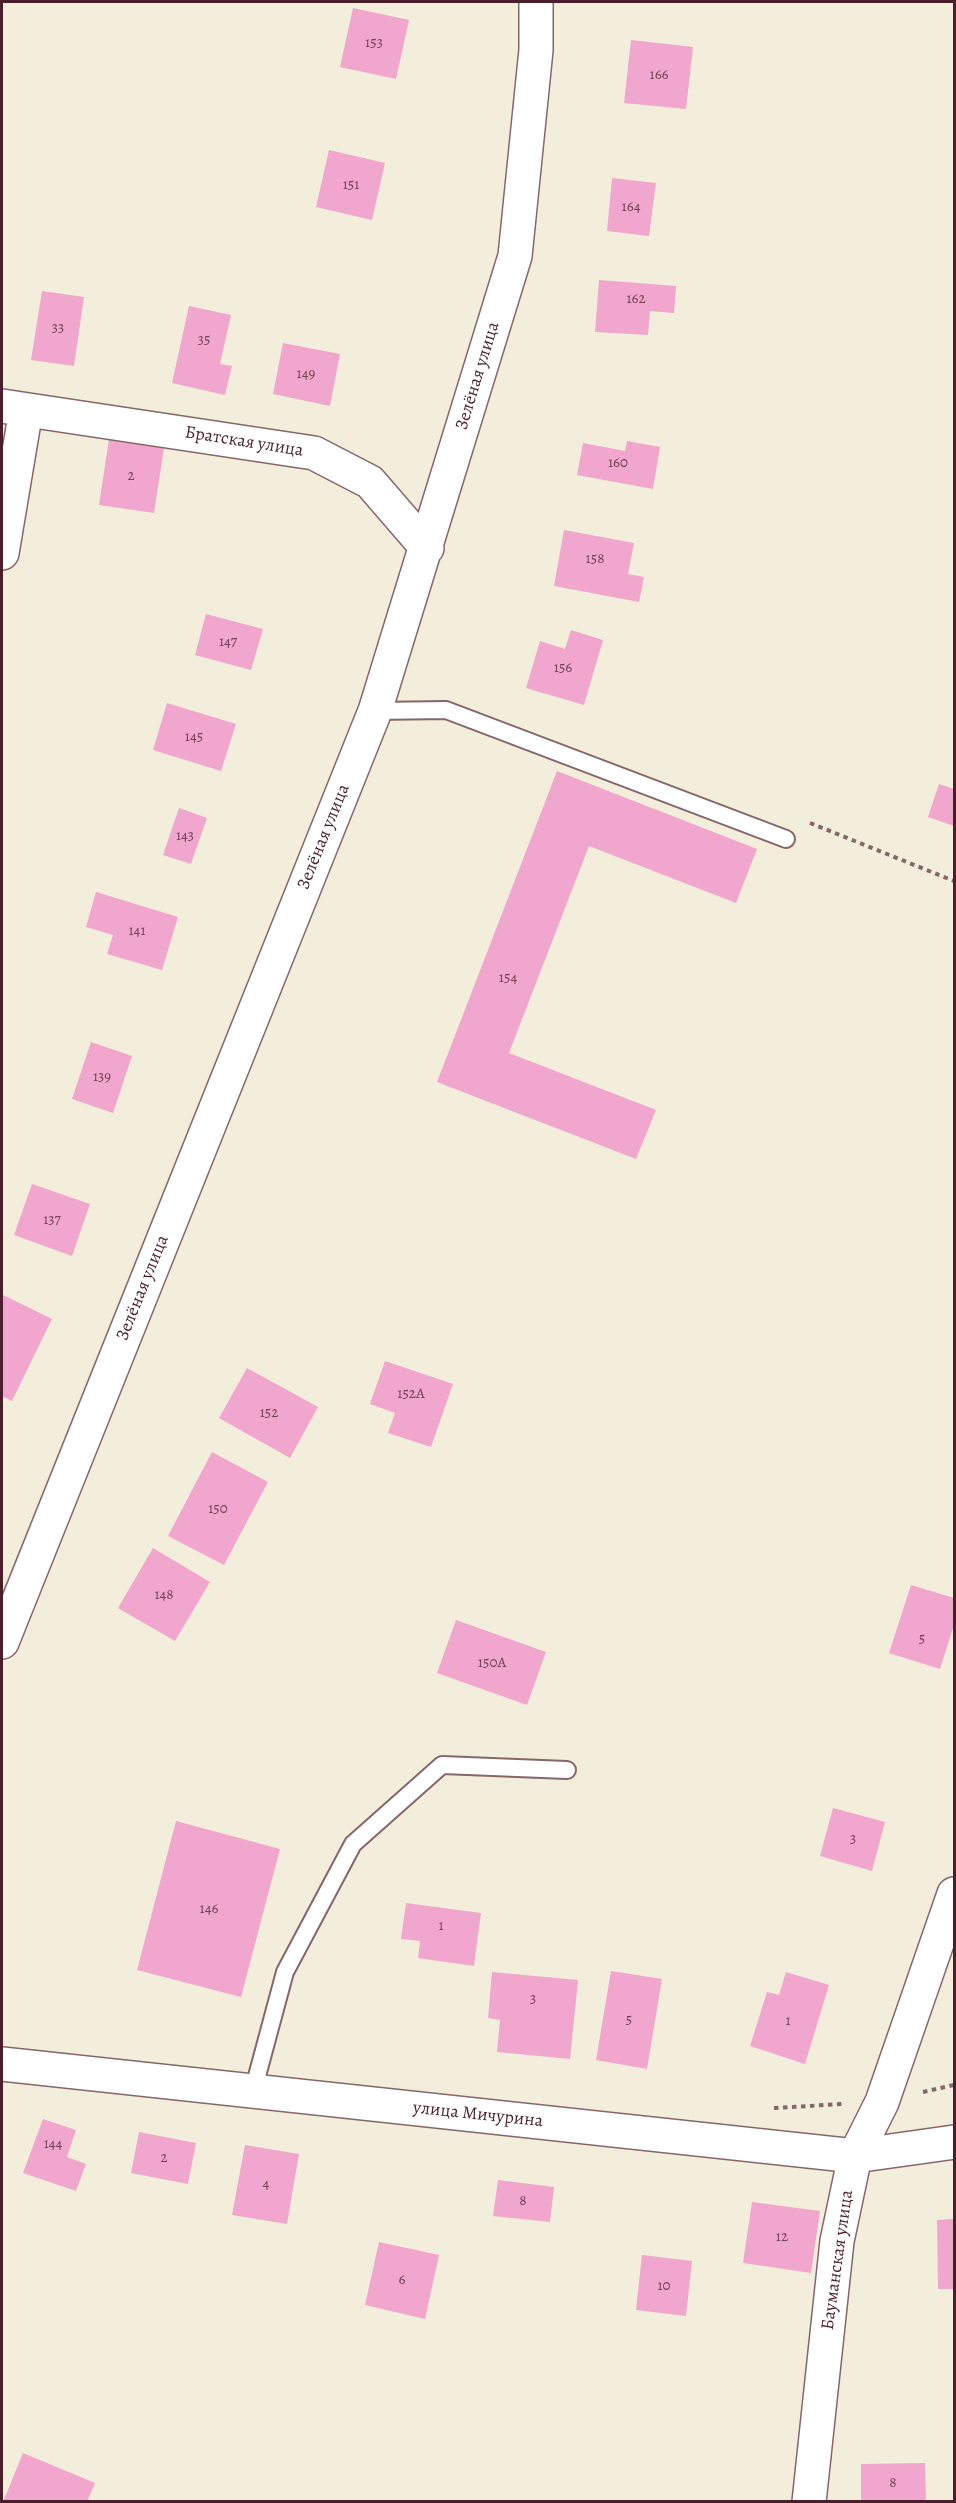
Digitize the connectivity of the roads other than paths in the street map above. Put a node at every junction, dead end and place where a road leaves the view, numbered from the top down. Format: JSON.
{"nodes":[{"id":1,"x":536,"y":2,"type":"edge"},
{"id":2,"x":14,"y":408,"type":"edge"},
{"id":3,"x":427,"y":548,"type":"junction"},
{"id":4,"x":2,"y":553,"type":"edge"},
{"id":5,"x":375,"y":711,"type":"junction"},
{"id":6,"x":786,"y":839,"type":"road end"},
{"id":7,"x":2,"y":1642,"type":"edge"},
{"id":8,"x":567,"y":1770,"type":"dead end"},
{"id":9,"x":954,"y":1894,"type":"edge"},
{"id":10,"x":2,"y":2064,"type":"edge"},
{"id":11,"x":253,"y":2091,"type":"junction"},
{"id":12,"x":954,"y":2142,"type":"edge"},
{"id":13,"x":855,"y":2156,"type":"junction"},
{"id":14,"x":809,"y":2502,"type":"edge"}],
"edges":[{"from":1,"to":3,"type":"street","name":"Зелёная улица"},
{"from":2,"to":3,"type":"street","name":"Братская улица"},
{"from":2,"to":4,"type":"street","name":"Братская улица"},
{"from":3,"to":5,"type":"street","name":"Зелёная улица"},
{"from":5,"to":6,"type":"lane"},
{"from":5,"to":7,"type":"street","name":"Зелёная улица"},
{"from":8,"to":11,"type":"lane"},
{"from":9,"to":13,"type":"street","name":"Бауманская улица"},
{"from":10,"to":11,"type":"street","name":"улица Мичурина"},
{"from":11,"to":13,"type":"street","name":"улица Мичурина"},
{"from":12,"to":13,"type":"street","name":"улица Мичурина"},
{"from":13,"to":14,"type":"street","name":"Бауманская улица"}]}
